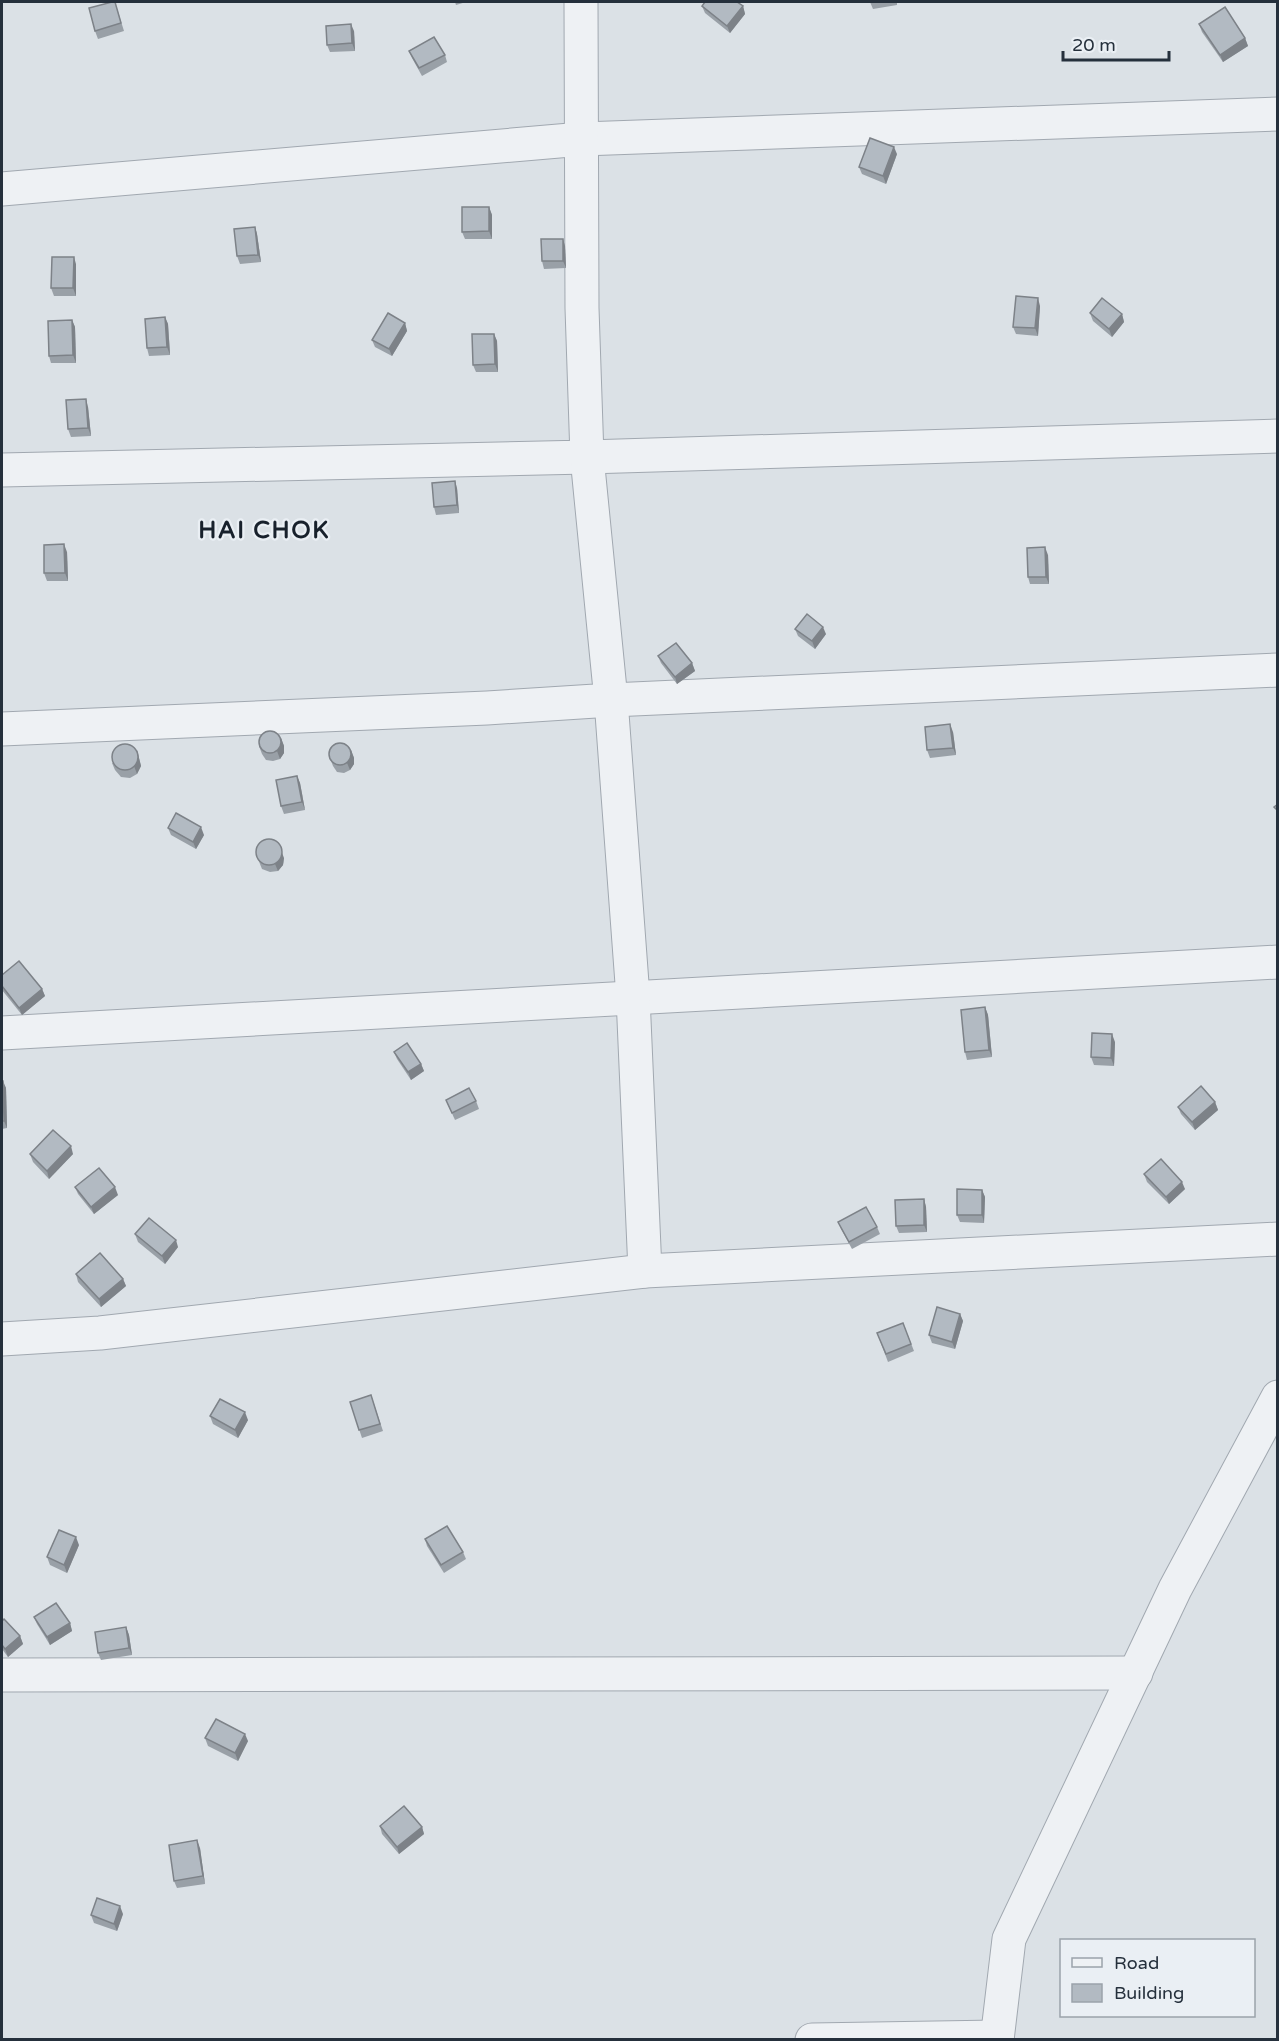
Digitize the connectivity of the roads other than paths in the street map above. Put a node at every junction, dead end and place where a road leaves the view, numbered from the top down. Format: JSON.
{"nodes":[{"id":1,"x":580,"y":2,"type":"edge"},
{"id":2,"x":1278,"y":114,"type":"edge"},
{"id":3,"x":582,"y":139,"type":"junction"},
{"id":4,"x":2,"y":189,"type":"edge"},
{"id":5,"x":1278,"y":436,"type":"edge"},
{"id":6,"x":586,"y":458,"type":"junction"},
{"id":7,"x":2,"y":470,"type":"edge"},
{"id":8,"x":1278,"y":670,"type":"edge"},
{"id":9,"x":611,"y":700,"type":"junction"},
{"id":10,"x":2,"y":729,"type":"edge"},
{"id":11,"x":1278,"y":962,"type":"edge"},
{"id":12,"x":633,"y":997,"type":"junction"},
{"id":13,"x":2,"y":1034,"type":"edge"},
{"id":14,"x":1278,"y":1239,"type":"edge"},
{"id":15,"x":645,"y":1271,"type":"junction"},
{"id":16,"x":2,"y":1339,"type":"edge"},
{"id":17,"x":1278,"y":1398,"type":"edge"},
{"id":18,"x":1136,"y":1673,"type":"junction"},
{"id":19,"x":2,"y":1675,"type":"edge"},
{"id":20,"x":997,"y":2038,"type":"edge"},
{"id":21,"x":812,"y":2040,"type":"edge"}],
"edges":[{"from":1,"to":3,"type":"street"},
{"from":2,"to":3,"type":"street"},
{"from":3,"to":4,"type":"street"},
{"from":3,"to":6,"type":"street"},
{"from":5,"to":6,"type":"street"},
{"from":6,"to":7,"type":"street"},
{"from":6,"to":9,"type":"street"},
{"from":8,"to":9,"type":"street"},
{"from":9,"to":10,"type":"street"},
{"from":9,"to":12,"type":"street"},
{"from":11,"to":12,"type":"street"},
{"from":12,"to":13,"type":"street"},
{"from":12,"to":15,"type":"street"},
{"from":14,"to":15,"type":"street"},
{"from":15,"to":16,"type":"street"},
{"from":17,"to":18,"type":"street"},
{"from":18,"to":19,"type":"street"},
{"from":18,"to":20,"type":"street"},
{"from":20,"to":21,"type":"street"}]}
